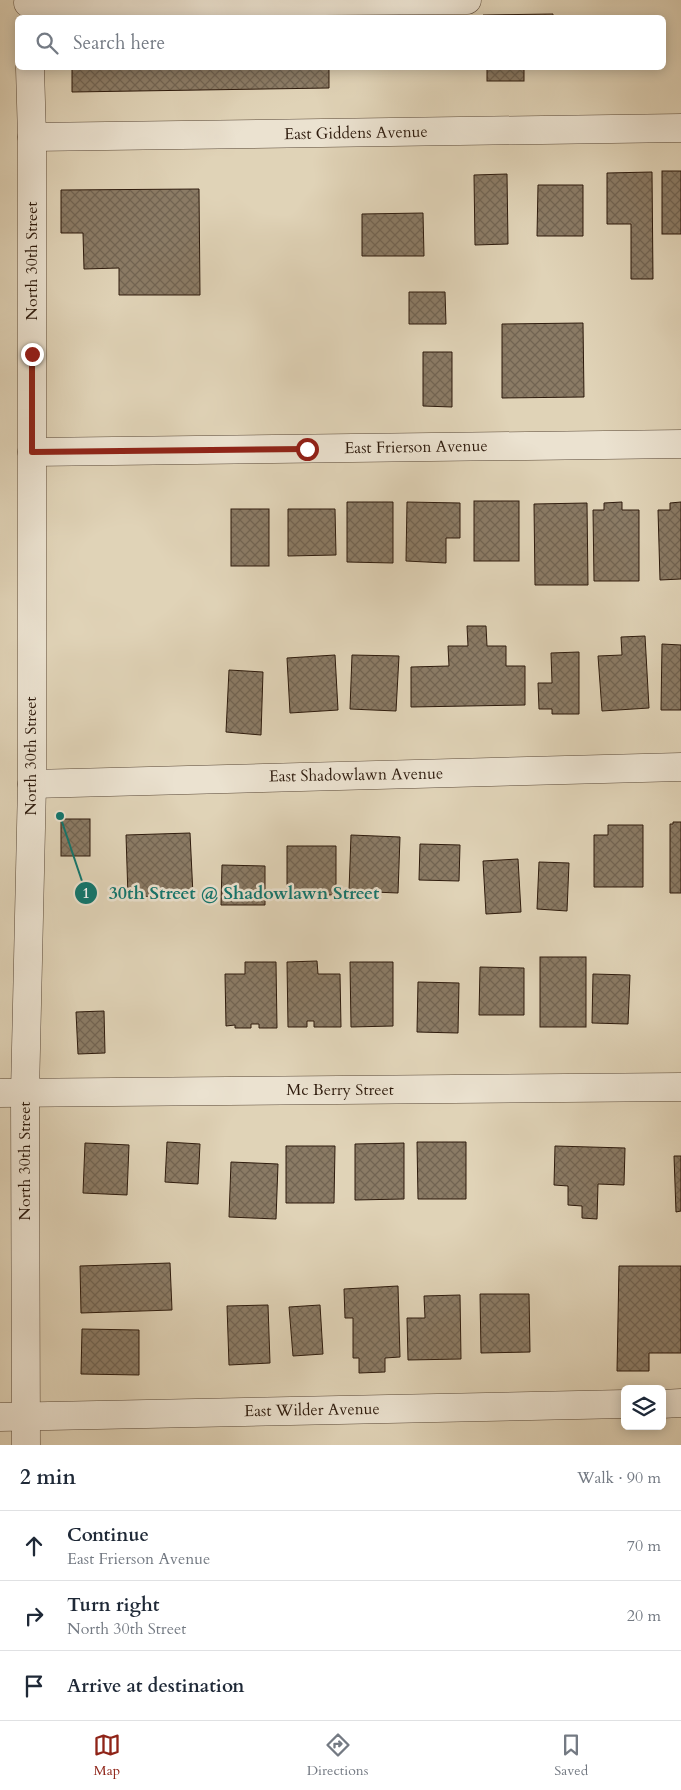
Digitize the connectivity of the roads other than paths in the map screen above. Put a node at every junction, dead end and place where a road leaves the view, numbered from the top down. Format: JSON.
{"nodes":[{"id":1,"x":464,"y":0,"type":"edge"},
{"id":2,"x":28,"y":7,"type":"edge"},
{"id":3,"x":30,"y":70,"type":"edge"},
{"id":4,"x":681,"y":128,"type":"edge"},
{"id":5,"x":32,"y":137,"type":"junction"},
{"id":6,"x":681,"y":444,"type":"edge"},
{"id":7,"x":32,"y":452,"type":"junction"},
{"id":8,"x":681,"y":767,"type":"edge"},
{"id":9,"x":32,"y":784,"type":"junction"},
{"id":10,"x":681,"y":1087,"type":"edge"},
{"id":11,"x":12,"y":1093,"type":"edge"},
{"id":12,"x":681,"y":1403,"type":"edge"},
{"id":13,"x":621,"y":1404,"type":"edge"},
{"id":14,"x":666,"y":1404,"type":"edge"},
{"id":15,"x":13,"y":1416,"type":"edge"},
{"id":16,"x":26,"y":1445,"type":"edge"}],
"edges":[{"from":1,"to":2,"type":"street"},
{"from":3,"to":5,"type":"street","name":"North 30th Street"},
{"from":4,"to":5,"type":"street","name":"East Giddens Avenue"},
{"from":5,"to":7,"type":"street","name":"North 30th Street"},
{"from":6,"to":7,"type":"street","name":"East Frierson Avenue"},
{"from":7,"to":9,"type":"street","name":"North 30th Street"},
{"from":8,"to":9,"type":"street","name":"East Shadowlawn Avenue"},
{"from":9,"to":11,"type":"street","name":"North 30th Street"},
{"from":10,"to":11,"type":"street","name":"Mc Berry Street"},
{"from":11,"to":15,"type":"street","name":"North 30th Street"},
{"from":12,"to":14,"type":"street"},
{"from":13,"to":15,"type":"street","name":"East Wilder Avenue"},
{"from":15,"to":16,"type":"street","name":"North 30th Street"}]}
